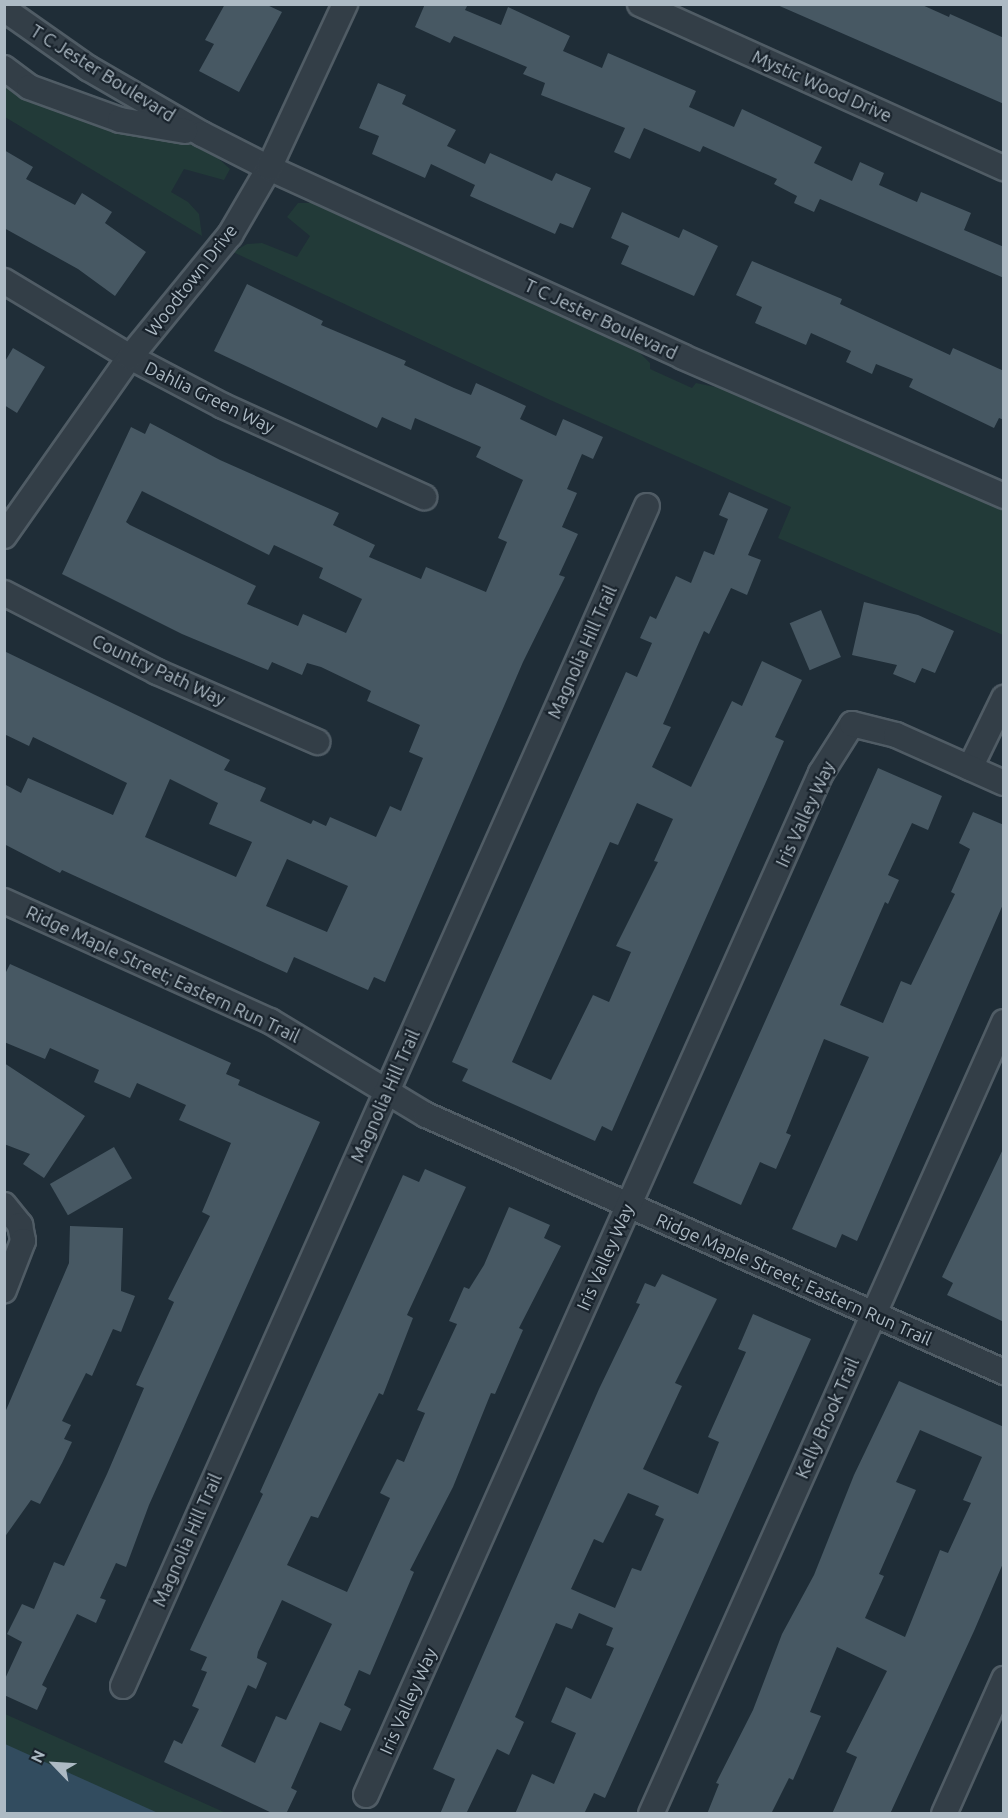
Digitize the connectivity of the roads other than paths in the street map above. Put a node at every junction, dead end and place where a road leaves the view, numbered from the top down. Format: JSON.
{"nodes":[{"id":1,"x":345,"y":4,"type":"edge"},
{"id":2,"x":640,"y":4,"type":"edge"},
{"id":3,"x":4,"y":9,"type":"edge"},
{"id":4,"x":673,"y":11,"type":"edge"},
{"id":5,"x":4,"y":68,"type":"edge"},
{"id":6,"x":202,"y":134,"type":"junction"},
{"id":7,"x":269,"y":168,"type":"junction"},
{"id":8,"x":1004,"y":168,"type":"edge"},
{"id":9,"x":4,"y":281,"type":"edge"},
{"id":10,"x":130,"y":357,"type":"junction"},
{"id":11,"x":1004,"y":496,"type":"edge"},
{"id":12,"x":424,"y":497,"type":"dead end"},
{"id":13,"x":647,"y":506,"type":"dead end"},
{"id":14,"x":4,"y":536,"type":"edge"},
{"id":15,"x":4,"y":592,"type":"edge"},
{"id":16,"x":1004,"y":698,"type":"edge"},
{"id":17,"x":317,"y":742,"type":"dead end"},
{"id":18,"x":970,"y":768,"type":"junction"},
{"id":19,"x":1004,"y":783,"type":"edge"},
{"id":20,"x":4,"y":901,"type":"edge"},
{"id":21,"x":1004,"y":1022,"type":"edge"},
{"id":22,"x":386,"y":1093,"type":"junction"},
{"id":23,"x":4,"y":1205,"type":"edge"},
{"id":24,"x":629,"y":1205,"type":"junction"},
{"id":25,"x":4,"y":1290,"type":"edge"},
{"id":26,"x":874,"y":1314,"type":"junction"},
{"id":27,"x":1004,"y":1372,"type":"edge"},
{"id":28,"x":1004,"y":1679,"type":"edge"},
{"id":29,"x":123,"y":1686,"type":"dead end"},
{"id":30,"x":366,"y":1795,"type":"dead end"},
{"id":31,"x":651,"y":1814,"type":"edge"},
{"id":32,"x":944,"y":1814,"type":"edge"}],
"edges":[{"from":1,"to":7,"type":"street","name":"Woodtown Drive"},
{"from":2,"to":4,"type":"street","name":"Mystic Wood Drive"},
{"from":3,"to":6,"type":"street","name":"T C Jester Boulevard"},
{"from":4,"to":8,"type":"street","name":"Mystic Wood Drive"},
{"from":5,"to":6,"type":"street","name":"T C Jester Boulevard"},
{"from":6,"to":7,"type":"street","name":"T C Jester Boulevard"},
{"from":7,"to":10,"type":"street","name":"Woodtown Drive"},
{"from":7,"to":11,"type":"street","name":"T C Jester Boulevard"},
{"from":9,"to":10,"type":"street","name":"Dahlia Green Way"},
{"from":10,"to":12,"type":"street","name":"Dahlia Green Way"},
{"from":10,"to":14,"type":"street","name":"Woodtown Drive"},
{"from":13,"to":22,"type":"street","name":"Magnolia Hill Trail"},
{"from":15,"to":17,"type":"street","name":"Country Path Way"},
{"from":16,"to":18,"type":"street"},
{"from":18,"to":19,"type":"street"},
{"from":18,"to":24,"type":"street","name":"Iris Valley Way"},
{"from":20,"to":22,"type":"street","name":"Ridge Maple Street; Eastern Run Trail"},
{"from":21,"to":26,"type":"street","name":"Kelly Brook Trail"},
{"from":22,"to":24,"type":"street","name":"Ridge Maple Street; Eastern Run Trail"},
{"from":22,"to":29,"type":"street","name":"Magnolia Hill Trail"},
{"from":23,"to":25,"type":"street"},
{"from":24,"to":26,"type":"street","name":"Ridge Maple Street; Eastern Run Trail"},
{"from":24,"to":30,"type":"street","name":"Iris Valley Way"},
{"from":26,"to":27,"type":"street","name":"Ridge Maple Street; Eastern Run Trail"},
{"from":26,"to":31,"type":"street","name":"Kelly Brook Trail"},
{"from":28,"to":32,"type":"street"}]}
